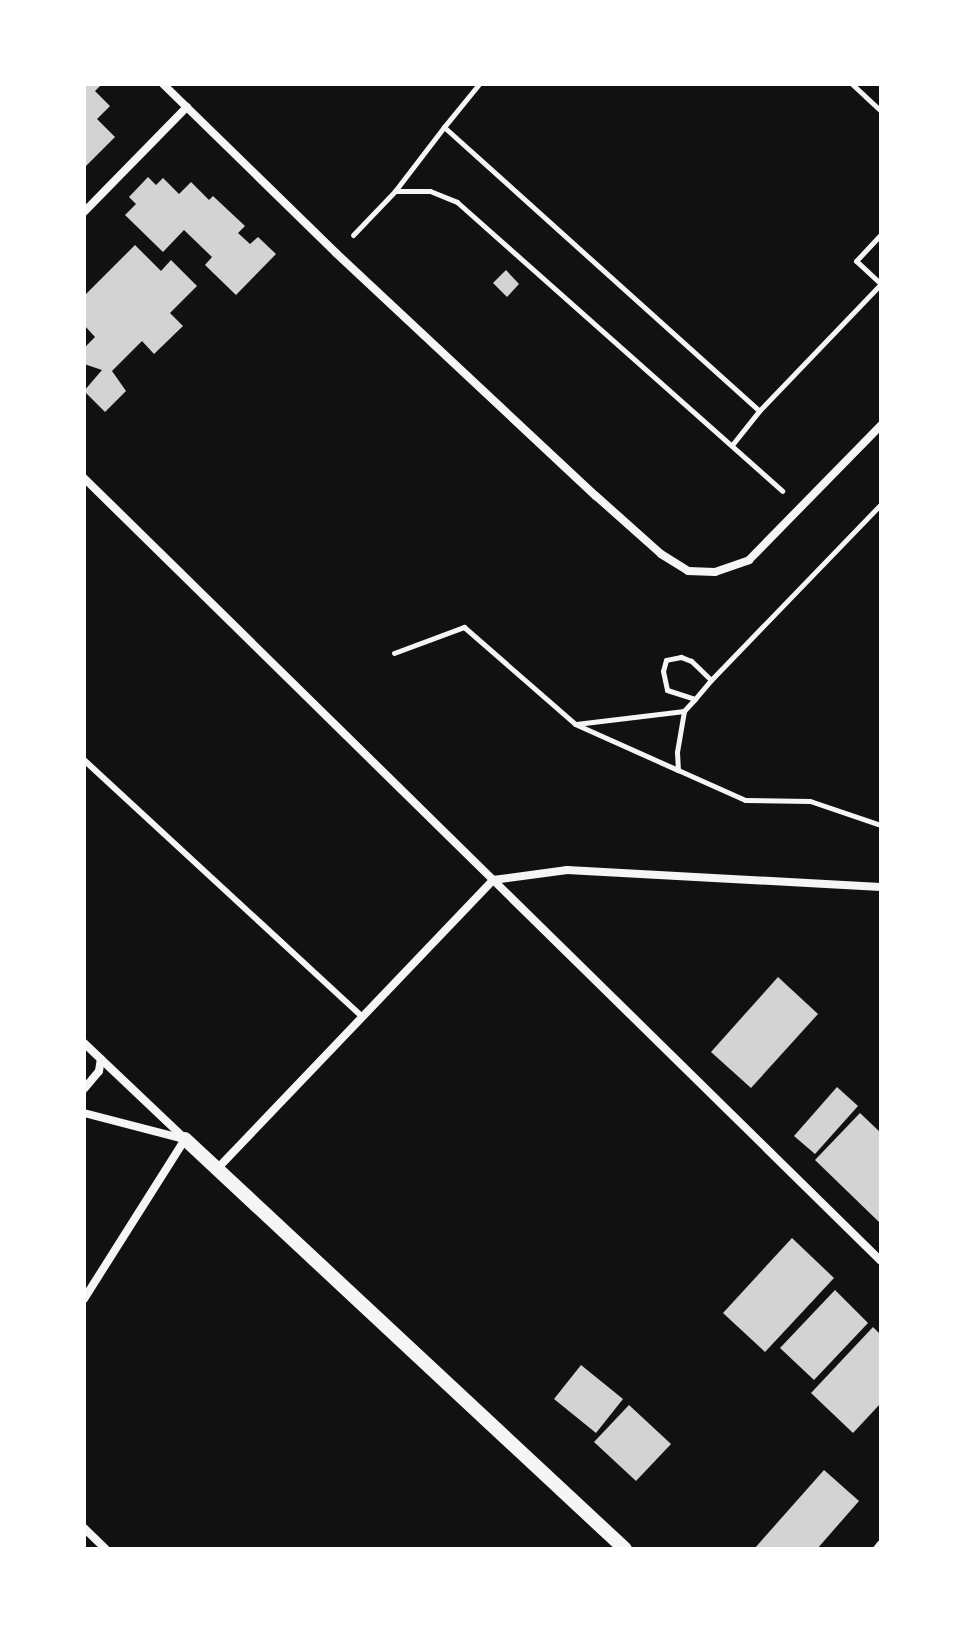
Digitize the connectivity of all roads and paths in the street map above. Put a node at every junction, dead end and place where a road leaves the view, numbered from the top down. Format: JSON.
{"nodes":[{"id":1,"x":163,"y":84,"type":"edge"},
{"id":2,"x":479,"y":84,"type":"edge"},
{"id":3,"x":852,"y":84,"type":"edge"},
{"id":4,"x":187,"y":107,"type":"junction"},
{"id":5,"x":881,"y":111,"type":"edge"},
{"id":6,"x":444,"y":127,"type":"junction"},
{"id":7,"x":395,"y":191,"type":"junction"},
{"id":8,"x":84,"y":212,"type":"edge"},
{"id":9,"x":881,"y":234,"type":"edge"},
{"id":10,"x":336,"y":253,"type":"junction"},
{"id":11,"x":759,"y":411,"type":"junction"},
{"id":12,"x":881,"y":425,"type":"edge"},
{"id":13,"x":732,"y":445,"type":"junction"},
{"id":14,"x":84,"y":478,"type":"edge"},
{"id":15,"x":881,"y":504,"type":"edge"},
{"id":16,"x":799,"y":507,"type":"junction"},
{"id":17,"x":394,"y":653,"type":"dead end"},
{"id":18,"x":711,"y":680,"type":"junction"},
{"id":19,"x":695,"y":699,"type":"junction"},
{"id":20,"x":684,"y":711,"type":"junction"},
{"id":21,"x":575,"y":724,"type":"junction"},
{"id":22,"x":84,"y":760,"type":"edge"},
{"id":23,"x":678,"y":770,"type":"junction"},
{"id":24,"x":881,"y":825,"type":"edge"},
{"id":25,"x":493,"y":880,"type":"junction"},
{"id":26,"x":881,"y":887,"type":"edge"},
{"id":27,"x":361,"y":1016,"type":"junction"},
{"id":28,"x":84,"y":1043,"type":"edge"},
{"id":29,"x":101,"y":1059,"type":"junction"},
{"id":30,"x":84,"y":1089,"type":"edge"},
{"id":31,"x":84,"y":1113,"type":"edge"},
{"id":32,"x":185,"y":1139,"type":"junction"},
{"id":33,"x":217,"y":1169,"type":"junction"},
{"id":34,"x":881,"y":1261,"type":"edge"},
{"id":35,"x":84,"y":1299,"type":"edge"},
{"id":36,"x":84,"y":1528,"type":"edge"},
{"id":37,"x":881,"y":1544,"type":"edge"},
{"id":38,"x":106,"y":1549,"type":"edge"},
{"id":39,"x":625,"y":1549,"type":"edge"},
{"id":40,"x":877,"y":1549,"type":"edge"}],
"edges":[{"from":1,"to":4,"type":"street"},
{"from":2,"to":6,"type":"path"},
{"from":3,"to":5,"type":"path"},
{"from":4,"to":8,"type":"street"},
{"from":4,"to":10,"type":"street"},
{"from":6,"to":7,"type":"path"},
{"from":6,"to":11,"type":"path"},
{"from":7,"to":10,"type":"path"},
{"from":7,"to":13,"type":"path"},
{"from":9,"to":11,"type":"path"},
{"from":10,"to":16,"type":"street"},
{"from":11,"to":13,"type":"path"},
{"from":12,"to":16,"type":"street"},
{"from":13,"to":16,"type":"path"},
{"from":14,"to":25,"type":"street"},
{"from":15,"to":18,"type":"path"},
{"from":17,"to":21,"type":"path"},
{"from":18,"to":19,"type":"path"},
{"from":18,"to":19,"type":"path"},
{"from":19,"to":20,"type":"path"},
{"from":20,"to":21,"type":"path"},
{"from":20,"to":23,"type":"path"},
{"from":21,"to":23,"type":"path"},
{"from":22,"to":27,"type":"lane"},
{"from":23,"to":24,"type":"path"},
{"from":25,"to":26,"type":"street"},
{"from":25,"to":27,"type":"street"},
{"from":25,"to":34,"type":"street"},
{"from":27,"to":33,"type":"street"},
{"from":28,"to":29,"type":"street"},
{"from":29,"to":30,"type":"street"},
{"from":29,"to":32,"type":"street"},
{"from":31,"to":32,"type":"street"},
{"from":32,"to":33,"type":"street"},
{"from":32,"to":35,"type":"street"},
{"from":33,"to":39,"type":"street"},
{"from":36,"to":38,"type":"street"},
{"from":37,"to":40,"type":"street"}]}
